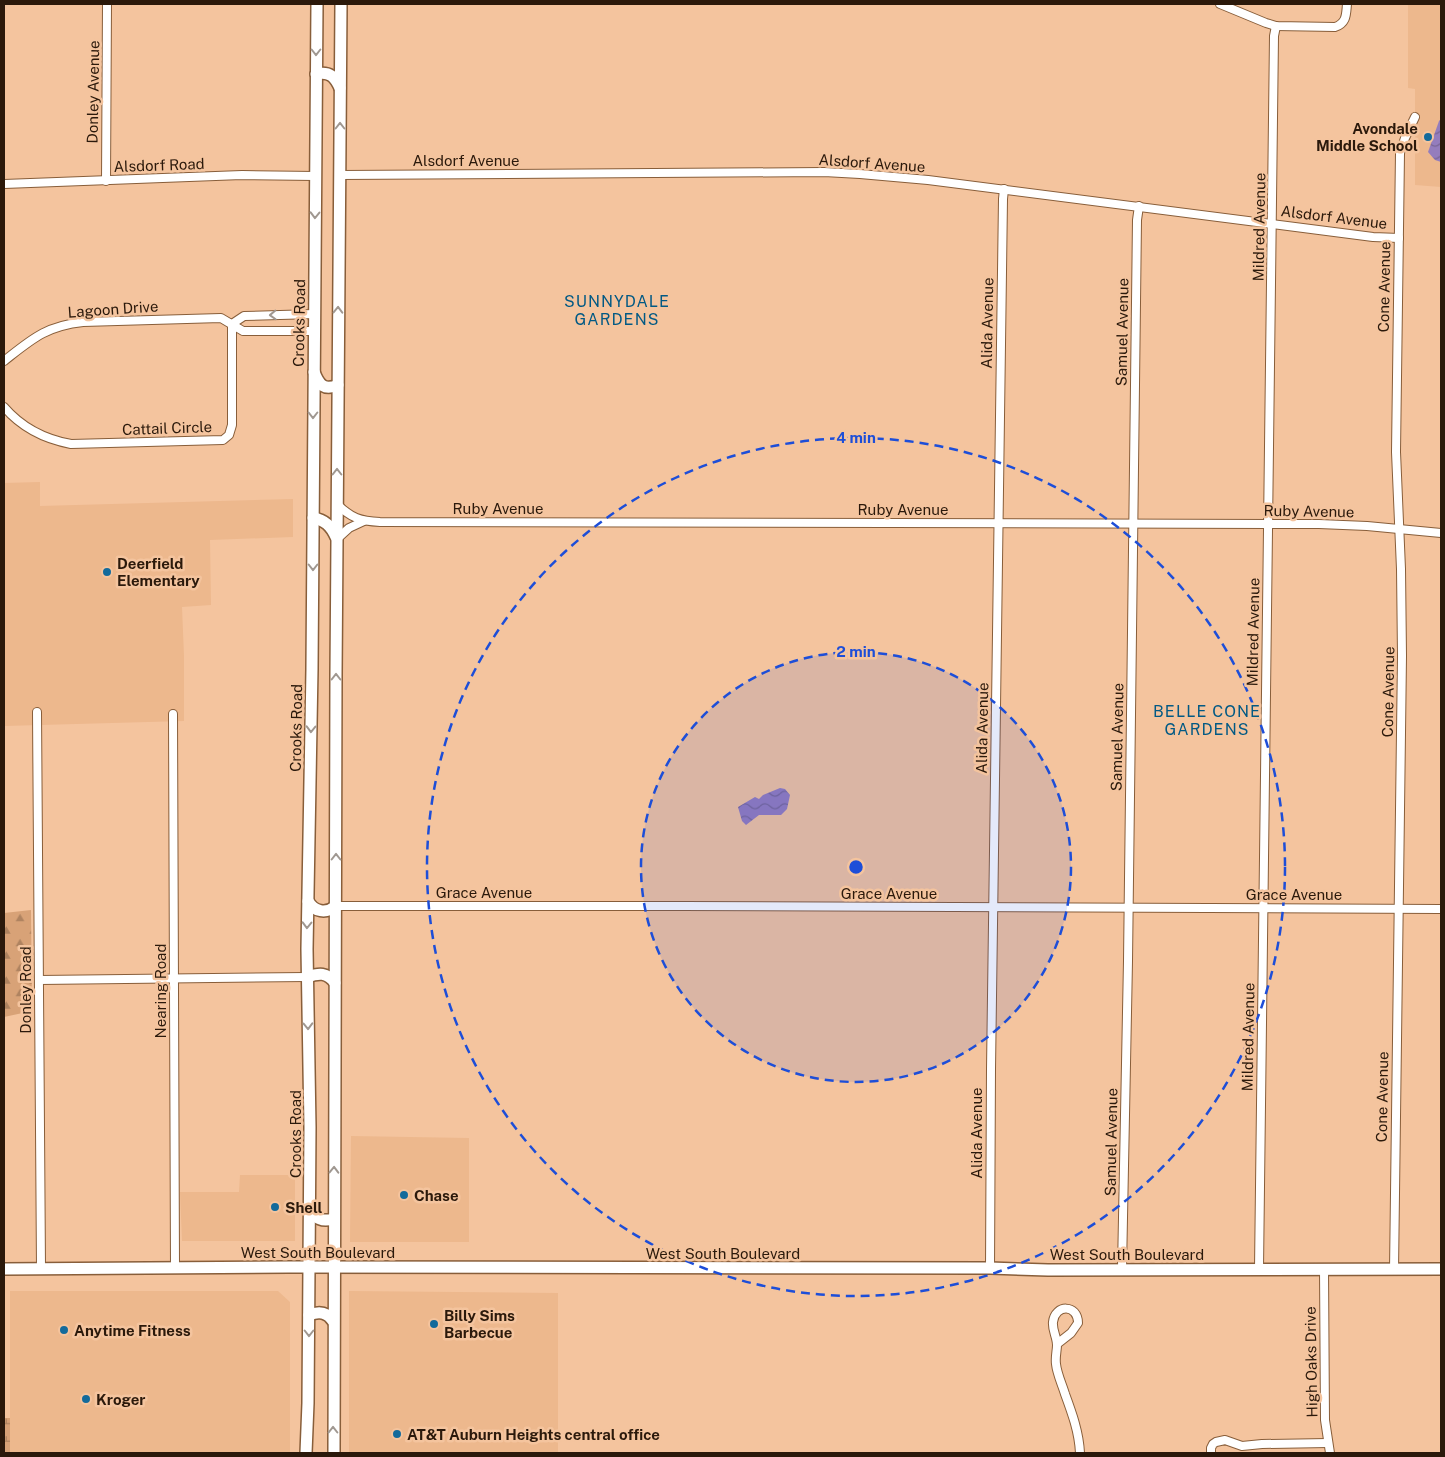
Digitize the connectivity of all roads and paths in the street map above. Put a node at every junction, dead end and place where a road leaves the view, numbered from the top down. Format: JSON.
{"nodes":[{"id":1,"x":107,"y":4,"type":"edge"},
{"id":2,"x":317,"y":4,"type":"edge"},
{"id":3,"x":341,"y":4,"type":"edge"},
{"id":4,"x":1220,"y":4,"type":"edge"},
{"id":5,"x":1346,"y":4,"type":"edge"},
{"id":6,"x":1276,"y":26,"type":"junction"},
{"id":7,"x":316,"y":74,"type":"junction"},
{"id":8,"x":340,"y":88,"type":"junction"},
{"id":9,"x":1415,"y":117,"type":"dead end"},
{"id":10,"x":340,"y":175,"type":"junction"},
{"id":11,"x":316,"y":176,"type":"junction"},
{"id":12,"x":106,"y":181,"type":"junction"},
{"id":13,"x":4,"y":184,"type":"edge"},
{"id":14,"x":1004,"y":189,"type":"junction"},
{"id":15,"x":1139,"y":206,"type":"junction"},
{"id":16,"x":1273,"y":223,"type":"junction"},
{"id":17,"x":1399,"y":238,"type":"junction"},
{"id":18,"x":315,"y":314,"type":"junction"},
{"id":19,"x":232,"y":324,"type":"junction"},
{"id":20,"x":314,"y":331,"type":"junction"},
{"id":21,"x":4,"y":361,"type":"edge"},
{"id":22,"x":314,"y":371,"type":"junction"},
{"id":23,"x":338,"y":385,"type":"junction"},
{"id":24,"x":4,"y":407,"type":"edge"},
{"id":25,"x":337,"y":504,"type":"junction"},
{"id":26,"x":313,"y":518,"type":"junction"},
{"id":27,"x":365,"y":521,"type":"junction"},
{"id":28,"x":998,"y":523,"type":"junction"},
{"id":29,"x":1133,"y":524,"type":"junction"},
{"id":30,"x":1268,"y":524,"type":"junction"},
{"id":31,"x":1400,"y":529,"type":"junction"},
{"id":32,"x":1441,"y":532,"type":"edge"},
{"id":33,"x":337,"y":539,"type":"junction"},
{"id":34,"x":37,"y":712,"type":"dead end"},
{"id":35,"x":173,"y":714,"type":"dead end"},
{"id":36,"x":308,"y":902,"type":"junction"},
{"id":37,"x":336,"y":906,"type":"junction"},
{"id":38,"x":993,"y":908,"type":"junction"},
{"id":39,"x":1128,"y":908,"type":"junction"},
{"id":40,"x":1263,"y":908,"type":"junction"},
{"id":41,"x":1399,"y":909,"type":"junction"},
{"id":42,"x":1441,"y":909,"type":"edge"},
{"id":43,"x":307,"y":977,"type":"junction"},
{"id":44,"x":174,"y":979,"type":"junction"},
{"id":45,"x":39,"y":980,"type":"junction"},
{"id":46,"x":335,"y":983,"type":"junction"},
{"id":47,"x":310,"y":1210,"type":"junction"},
{"id":48,"x":333,"y":1219,"type":"junction"},
{"id":49,"x":175,"y":1267,"type":"junction"},
{"id":50,"x":309,"y":1267,"type":"junction"},
{"id":51,"x":333,"y":1267,"type":"junction"},
{"id":52,"x":41,"y":1268,"type":"junction"},
{"id":53,"x":990,"y":1268,"type":"junction"},
{"id":54,"x":4,"y":1269,"type":"edge"},
{"id":55,"x":1122,"y":1269,"type":"junction"},
{"id":56,"x":1259,"y":1269,"type":"junction"},
{"id":57,"x":1324,"y":1270,"type":"junction"},
{"id":58,"x":1394,"y":1270,"type":"junction"},
{"id":59,"x":1441,"y":1270,"type":"edge"},
{"id":60,"x":309,"y":1315,"type":"junction"},
{"id":61,"x":333,"y":1321,"type":"junction"},
{"id":62,"x":1057,"y":1344,"type":"junction"},
{"id":63,"x":1328,"y":1443,"type":"junction"},
{"id":64,"x":1240,"y":1450,"type":"edge"},
{"id":65,"x":306,"y":1453,"type":"edge"},
{"id":66,"x":334,"y":1453,"type":"edge"},
{"id":67,"x":1080,"y":1453,"type":"edge"},
{"id":68,"x":1211,"y":1453,"type":"edge"},
{"id":69,"x":1330,"y":1453,"type":"edge"}],
"edges":[{"from":1,"to":12,"type":"street","name":"Donley Avenue"},
{"from":2,"to":7,"type":"main road","name":"Crooks Road","one_way":true},
{"from":3,"to":8,"type":"main road"},
{"from":4,"to":6,"type":"street"},
{"from":5,"to":6,"type":"street"},
{"from":6,"to":16,"type":"street","name":"Mildred Avenue"},
{"from":7,"to":8,"type":"main road"},
{"from":7,"to":11,"type":"main road","name":"Crooks Road"},
{"from":10,"to":8,"type":"main road","one_way":true},
{"from":9,"to":17,"type":"street","name":"Cone Avenue"},
{"from":10,"to":14,"type":"street","name":"Alsdorf Avenue"},
{"from":23,"to":10,"type":"main road","one_way":true},
{"from":11,"to":12,"type":"street","name":"Alsdorf Road"},
{"from":11,"to":18,"type":"main road","name":"Crooks Road","one_way":true},
{"from":12,"to":13,"type":"street","name":"Alsdorf Road"},
{"from":14,"to":15,"type":"street","name":"Alsdorf Avenue"},
{"from":14,"to":28,"type":"street","name":"Alida Avenue"},
{"from":15,"to":16,"type":"street","name":"Alsdorf Avenue"},
{"from":15,"to":29,"type":"street","name":"Samuel Avenue"},
{"from":16,"to":17,"type":"street","name":"Alsdorf Avenue"},
{"from":16,"to":30,"type":"street","name":"Mildred Avenue"},
{"from":17,"to":31,"type":"street","name":"Cone Avenue"},
{"from":18,"to":19,"type":"street","one_way":true},
{"from":18,"to":20,"type":"main road","name":"Crooks Road"},
{"from":19,"to":20,"type":"street","name":"Lagoon Drive"},
{"from":19,"to":21,"type":"street","name":"Lagoon Drive"},
{"from":19,"to":24,"type":"street","name":"Cattail Circle"},
{"from":20,"to":22,"type":"main road","name":"Crooks Road"},
{"from":22,"to":23,"type":"main road"},
{"from":22,"to":26,"type":"main road","name":"Crooks Road","one_way":true},
{"from":25,"to":23,"type":"main road","one_way":true},
{"from":25,"to":27,"type":"street","name":"Ruby Avenue"},
{"from":25,"to":33,"type":"main road"},
{"from":26,"to":33,"type":"main road"},
{"from":26,"to":36,"type":"main road","name":"Crooks Road","one_way":true},
{"from":27,"to":28,"type":"street","name":"Ruby Avenue"},
{"from":27,"to":33,"type":"street","name":"Ruby Avenue"},
{"from":28,"to":29,"type":"street","name":"Ruby Avenue"},
{"from":28,"to":38,"type":"street","name":"Alida Avenue"},
{"from":29,"to":30,"type":"street","name":"Ruby Avenue"},
{"from":29,"to":39,"type":"street","name":"Samuel Avenue"},
{"from":30,"to":31,"type":"street","name":"Ruby Avenue"},
{"from":30,"to":40,"type":"street","name":"Mildred Avenue"},
{"from":31,"to":32,"type":"street","name":"Ruby Avenue"},
{"from":31,"to":41,"type":"street","name":"Cone Avenue"},
{"from":37,"to":33,"type":"main road","one_way":true},
{"from":34,"to":45,"type":"street","name":"Donley Road"},
{"from":35,"to":44,"type":"street","name":"Nearing Road"},
{"from":36,"to":37,"type":"main road"},
{"from":36,"to":43,"type":"main road","name":"Crooks Road","one_way":true},
{"from":37,"to":38,"type":"street","name":"Grace Avenue"},
{"from":37,"to":46,"type":"main road"},
{"from":38,"to":39,"type":"street","name":"Grace Avenue"},
{"from":38,"to":53,"type":"street","name":"Alida Avenue"},
{"from":39,"to":40,"type":"street","name":"Grace Avenue"},
{"from":39,"to":55,"type":"street","name":"Samuel Avenue"},
{"from":40,"to":41,"type":"street","name":"Grace Avenue"},
{"from":40,"to":56,"type":"street","name":"Mildred Avenue"},
{"from":41,"to":42,"type":"street","name":"Grace Avenue"},
{"from":41,"to":58,"type":"street","name":"Cone Avenue"},
{"from":43,"to":44,"type":"street"},
{"from":43,"to":46,"type":"main road"},
{"from":43,"to":47,"type":"main road","name":"Crooks Road","one_way":true},
{"from":44,"to":45,"type":"street"},
{"from":44,"to":49,"type":"street","name":"Nearing Road"},
{"from":45,"to":52,"type":"street","name":"Donley Road"},
{"from":48,"to":46,"type":"main road","one_way":true},
{"from":47,"to":48,"type":"main road"},
{"from":47,"to":50,"type":"main road","name":"Crooks Road"},
{"from":48,"to":51,"type":"main road"},
{"from":49,"to":50,"type":"main road","name":"West South Boulevard"},
{"from":49,"to":52,"type":"main road","name":"West South Boulevard"},
{"from":50,"to":51,"type":"main road","name":"West South Boulevard"},
{"from":50,"to":60,"type":"main road","name":"Crooks Road"},
{"from":51,"to":53,"type":"main road","name":"West South Boulevard"},
{"from":51,"to":61,"type":"main road"},
{"from":52,"to":54,"type":"main road","name":"West South Boulevard"},
{"from":53,"to":55,"type":"main road","name":"West South Boulevard"},
{"from":55,"to":56,"type":"main road","name":"West South Boulevard"},
{"from":56,"to":57,"type":"main road","name":"West South Boulevard"},
{"from":57,"to":58,"type":"main road","name":"West South Boulevard"},
{"from":57,"to":63,"type":"street","name":"High Oaks Drive"},
{"from":58,"to":59,"type":"main road","name":"West South Boulevard"},
{"from":60,"to":61,"type":"main road"},
{"from":60,"to":65,"type":"main road","name":"Crooks Road","one_way":true},
{"from":66,"to":61,"type":"main road","one_way":true},
{"from":62,"to":62,"type":"street"},
{"from":62,"to":67,"type":"street"},
{"from":63,"to":64,"type":"street"},
{"from":63,"to":69,"type":"street","name":"High Oaks Drive"},
{"from":64,"to":68,"type":"street"}]}
